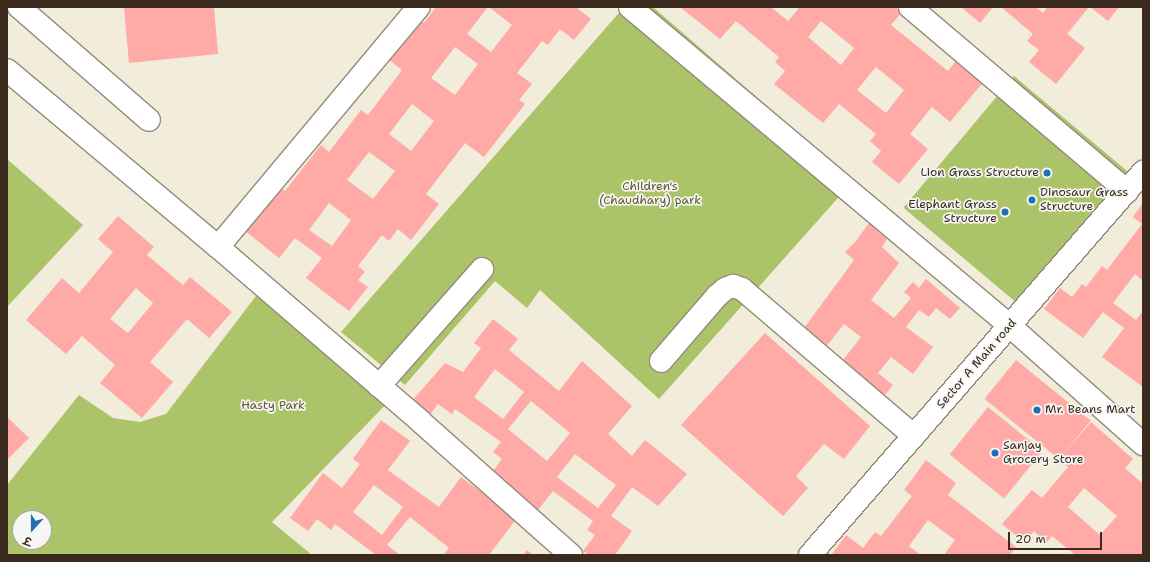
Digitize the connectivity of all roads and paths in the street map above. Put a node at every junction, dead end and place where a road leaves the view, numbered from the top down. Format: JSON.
{"nodes":[{"id":1,"x":19,"y":7,"type":"edge"},
{"id":2,"x":419,"y":7,"type":"edge"},
{"id":3,"x":630,"y":7,"type":"edge"},
{"id":4,"x":910,"y":7,"type":"edge"},
{"id":5,"x":7,"y":70,"type":"edge"},
{"id":6,"x":150,"y":120,"type":"dead end"},
{"id":7,"x":1143,"y":172,"type":"edge"},
{"id":8,"x":1127,"y":191,"type":"junction"},
{"id":9,"x":218,"y":247,"type":"junction"},
{"id":10,"x":482,"y":269,"type":"dead end"},
{"id":11,"x":1010,"y":326,"type":"junction"},
{"id":12,"x":661,"y":361,"type":"dead end"},
{"id":13,"x":379,"y":386,"type":"junction"},
{"id":14,"x":914,"y":436,"type":"junction"},
{"id":15,"x":1143,"y":444,"type":"edge"},
{"id":16,"x":570,"y":555,"type":"edge"},
{"id":17,"x":810,"y":555,"type":"edge"}],
"edges":[{"from":1,"to":6,"type":"street"},
{"from":2,"to":9,"type":"street"},
{"from":3,"to":11,"type":"street"},
{"from":4,"to":8,"type":"street"},
{"from":5,"to":9,"type":"street"},
{"from":7,"to":8,"type":"street","name":"Sector A Main road"},
{"from":8,"to":11,"type":"street","name":"Sector A Main road"},
{"from":9,"to":13,"type":"street"},
{"from":10,"to":13,"type":"street"},
{"from":11,"to":14,"type":"street","name":"Sector A Main road"},
{"from":11,"to":15,"type":"street"},
{"from":12,"to":14,"type":"street"},
{"from":13,"to":16,"type":"street"},
{"from":14,"to":17,"type":"street","name":"Sector A Main road"}]}
